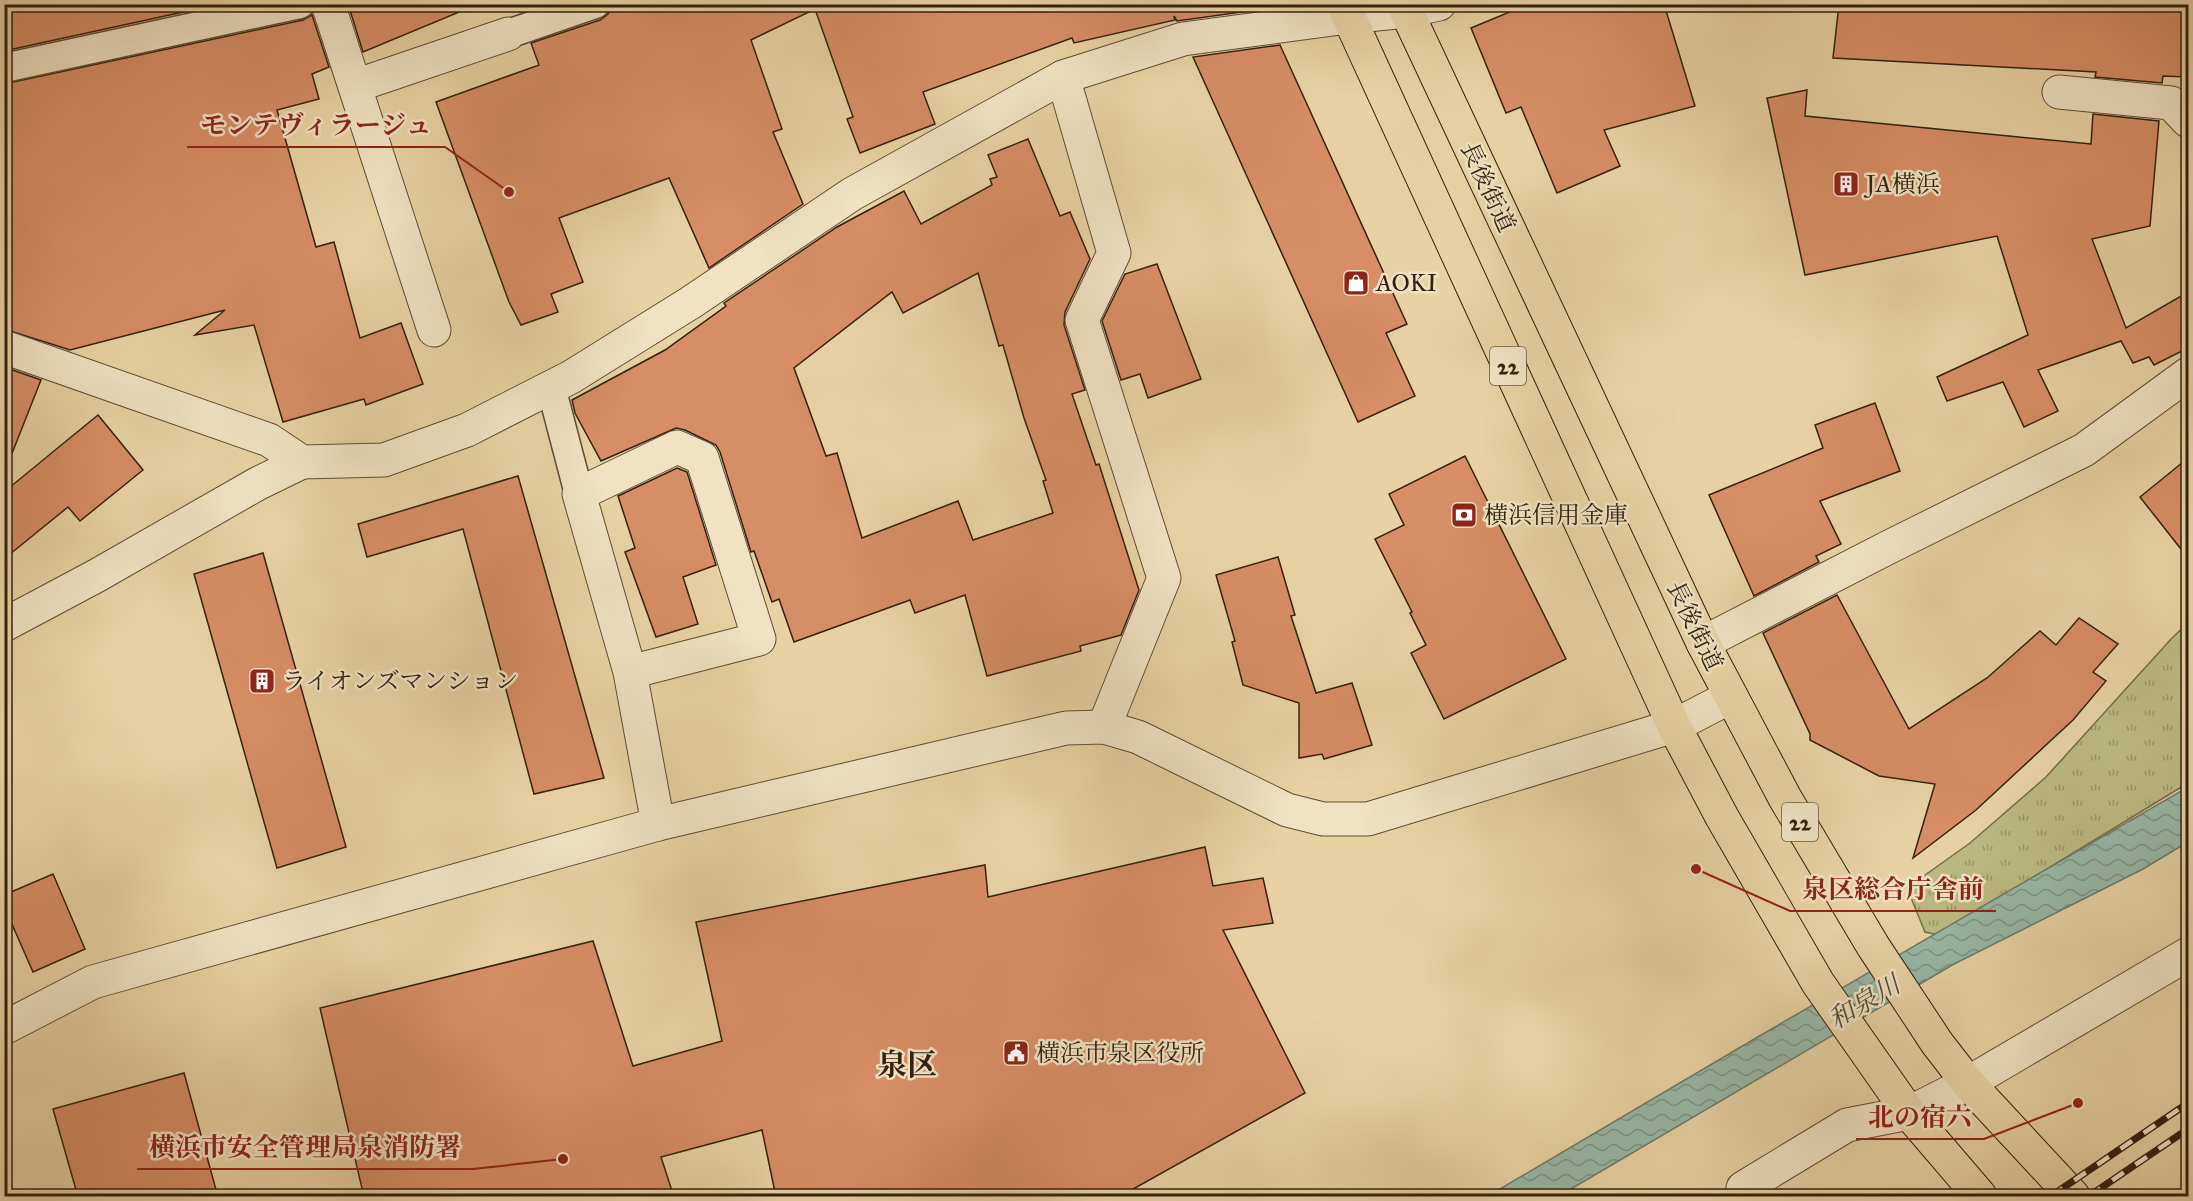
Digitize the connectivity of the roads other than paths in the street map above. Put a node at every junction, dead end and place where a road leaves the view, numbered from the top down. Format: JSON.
{"nodes":[{"id":1,"x":300,"y":4,"type":"edge"},
{"id":2,"x":328,"y":4,"type":"edge"},
{"id":3,"x":595,"y":4,"type":"edge"},
{"id":4,"x":1439,"y":4,"type":"edge"},
{"id":5,"x":1405,"y":8,"type":"edge"},
{"id":6,"x":1345,"y":10,"type":"edge"},
{"id":7,"x":508,"y":34,"type":"joint"},
{"id":8,"x":4,"y":68,"type":"edge"},
{"id":9,"x":1063,"y":77,"type":"junction"},
{"id":10,"x":355,"y":87,"type":"junction"},
{"id":11,"x":2059,"y":92,"type":"dead end"},
{"id":12,"x":2188,"y":121,"type":"edge"},
{"id":13,"x":434,"y":330,"type":"dead end"},
{"id":14,"x":4,"y":347,"type":"edge"},
{"id":15,"x":2188,"y":374,"type":"edge"},
{"id":16,"x":551,"y":387,"type":"junction"},
{"id":17,"x":302,"y":462,"type":"junction"},
{"id":18,"x":579,"y":494,"type":"junction"},
{"id":19,"x":4,"y":625,"type":"edge"},
{"id":20,"x":1702,"y":644,"type":"junction"},
{"id":21,"x":630,"y":672,"type":"junction"},
{"id":22,"x":1730,"y":697,"type":"junction"},
{"id":23,"x":1104,"y":726,"type":"junction"},
{"id":24,"x":1674,"y":726,"type":"junction"},
{"id":25,"x":658,"y":824,"type":"junction"},
{"id":26,"x":2188,"y":954,"type":"edge"},
{"id":27,"x":4,"y":1028,"type":"edge"},
{"id":28,"x":1968,"y":1083,"type":"junction"},
{"id":29,"x":1909,"y":1113,"type":"junction"},
{"id":30,"x":1744,"y":1197,"type":"edge"},
{"id":31,"x":1980,"y":1197,"type":"edge"},
{"id":32,"x":2073,"y":1197,"type":"edge"}],
"edges":[{"from":1,"to":8,"type":"lane"},
{"from":2,"to":10,"type":"street"},
{"from":3,"to":7,"type":"lane"},
{"from":4,"to":5,"type":"street"},
{"from":5,"to":6,"type":"street"},
{"from":5,"to":20,"type":"main road","name":"長後街道","number":"22"},
{"from":6,"to":9,"type":"street"},
{"from":6,"to":24,"type":"main road","number":"22"},
{"from":7,"to":10,"type":"street"},
{"from":9,"to":16,"type":"street"},
{"from":9,"to":23,"type":"street"},
{"from":10,"to":13,"type":"street"},
{"from":11,"to":12,"type":"street"},
{"from":14,"to":17,"type":"street"},
{"from":15,"to":20,"type":"street"},
{"from":16,"to":17,"type":"street"},
{"from":16,"to":18,"type":"lane"},
{"from":17,"to":19,"type":"street"},
{"from":18,"to":21,"type":"street"},
{"from":18,"to":21,"type":"street"},
{"from":20,"to":22,"type":"main road","name":"長後街道","number":"22"},
{"from":21,"to":25,"type":"street"},
{"from":22,"to":24,"type":"street"},
{"from":22,"to":28,"type":"main road","name":"長後街道","number":"22"},
{"from":23,"to":24,"type":"street"},
{"from":23,"to":25,"type":"street"},
{"from":24,"to":29,"type":"main road","number":"22"},
{"from":25,"to":27,"type":"street"},
{"from":26,"to":28,"type":"street"},
{"from":28,"to":29,"type":"street"},
{"from":28,"to":32,"type":"main road","name":"長後街道","number":"22"},
{"from":29,"to":30,"type":"street"},
{"from":29,"to":31,"type":"main road","number":"22"}]}
